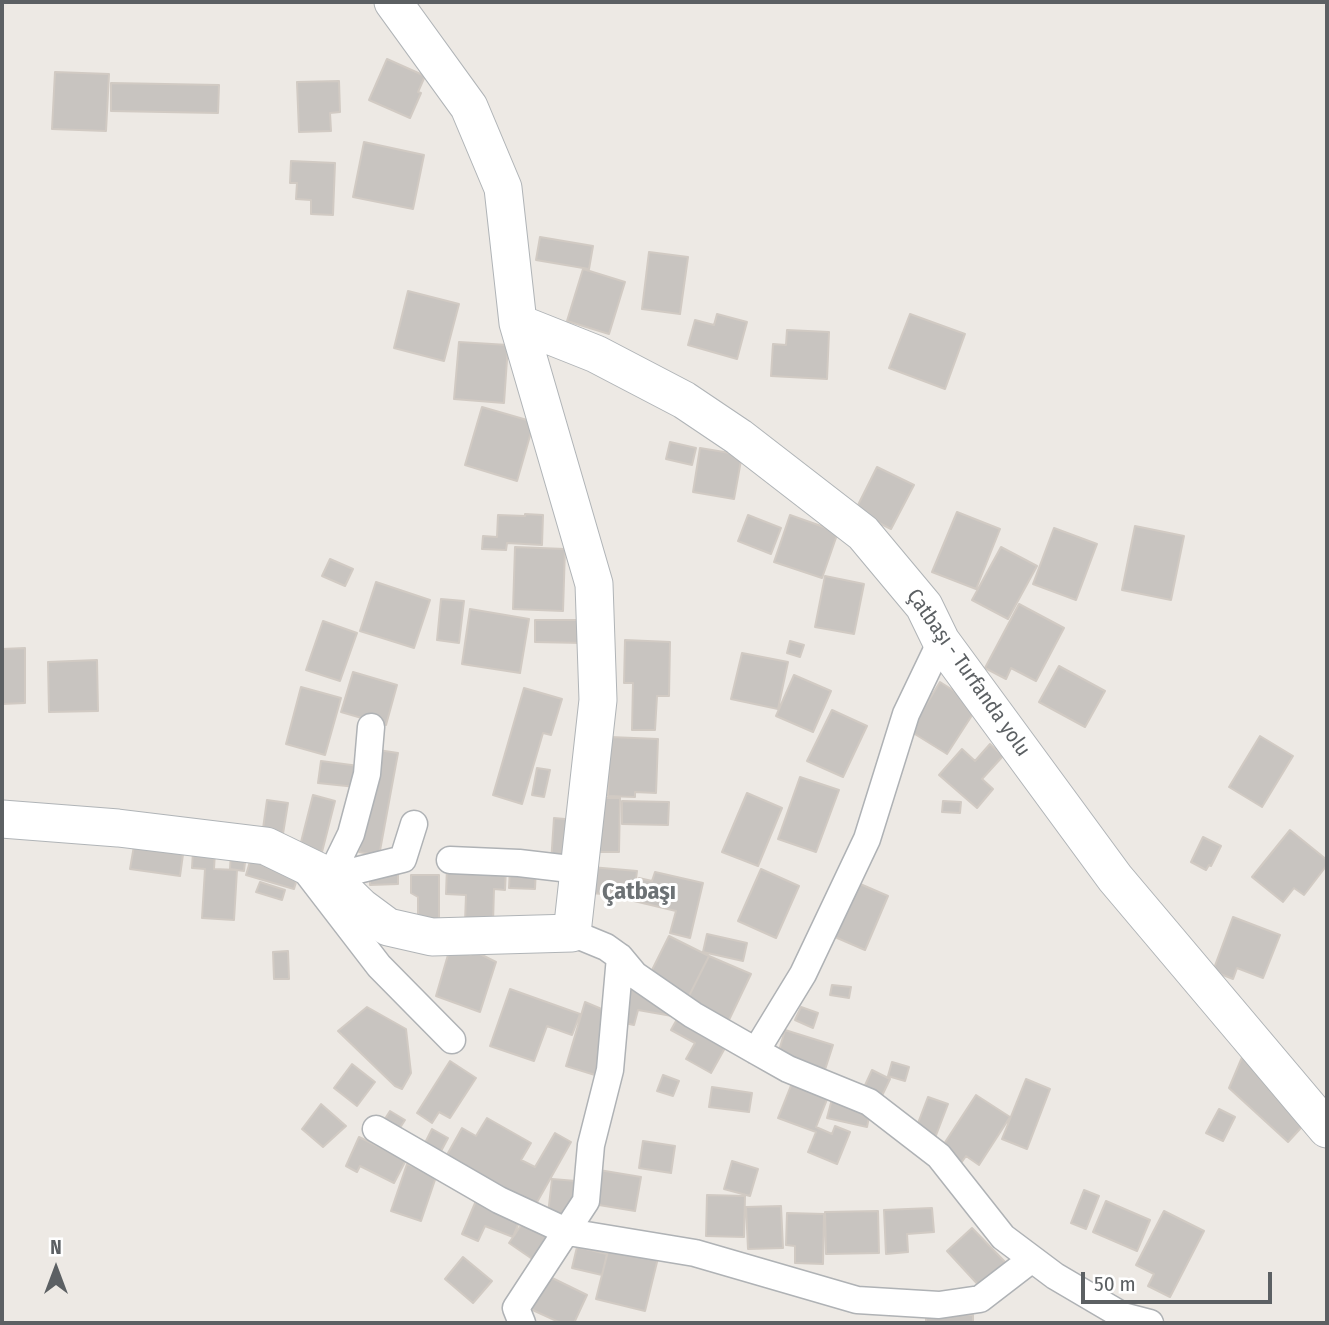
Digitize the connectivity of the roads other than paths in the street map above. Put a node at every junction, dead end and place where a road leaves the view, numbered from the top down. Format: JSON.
{"nodes":[{"id":1,"x":393,"y":2,"type":"edge"},
{"id":2,"x":519,"y":323,"type":"junction"},
{"id":3,"x":941,"y":641,"type":"junction"},
{"id":4,"x":371,"y":727,"type":"dead end"},
{"id":5,"x":2,"y":819,"type":"edge"},
{"id":6,"x":414,"y":824,"type":"dead end"},
{"id":7,"x":450,"y":860,"type":"dead end"},
{"id":8,"x":579,"y":867,"type":"junction"},
{"id":9,"x":315,"y":870,"type":"junction"},
{"id":10,"x":572,"y":933,"type":"junction"},
{"id":11,"x":620,"y":957,"type":"junction"},
{"id":12,"x":452,"y":1040,"type":"dead end"},
{"id":13,"x":756,"y":1051,"type":"junction"},
{"id":14,"x":376,"y":1129,"type":"dead end"},
{"id":15,"x":1327,"y":1129,"type":"edge"},
{"id":16,"x":568,"y":1232,"type":"junction"},
{"id":17,"x":1032,"y":1259,"type":"junction"},
{"id":18,"x":522,"y":1323,"type":"edge"},
{"id":19,"x":1150,"y":1323,"type":"edge"}],
"edges":[{"from":1,"to":2,"type":"street"},
{"from":2,"to":3,"type":"street","name":"Çatbaşı - Turfanda yolu"},
{"from":2,"to":8,"type":"street"},
{"from":3,"to":13,"type":"street"},
{"from":3,"to":15,"type":"street","name":"Çatbaşı - Turfanda yolu"},
{"from":4,"to":9,"type":"street"},
{"from":5,"to":9,"type":"street"},
{"from":6,"to":9,"type":"street"},
{"from":7,"to":8,"type":"street"},
{"from":8,"to":10,"type":"street"},
{"from":9,"to":10,"type":"street"},
{"from":9,"to":12,"type":"street"},
{"from":10,"to":11,"type":"street"},
{"from":11,"to":13,"type":"street"},
{"from":11,"to":16,"type":"street"},
{"from":13,"to":17,"type":"street"},
{"from":14,"to":16,"type":"street"},
{"from":16,"to":17,"type":"street"},
{"from":16,"to":18,"type":"street"},
{"from":17,"to":19,"type":"street"}]}
